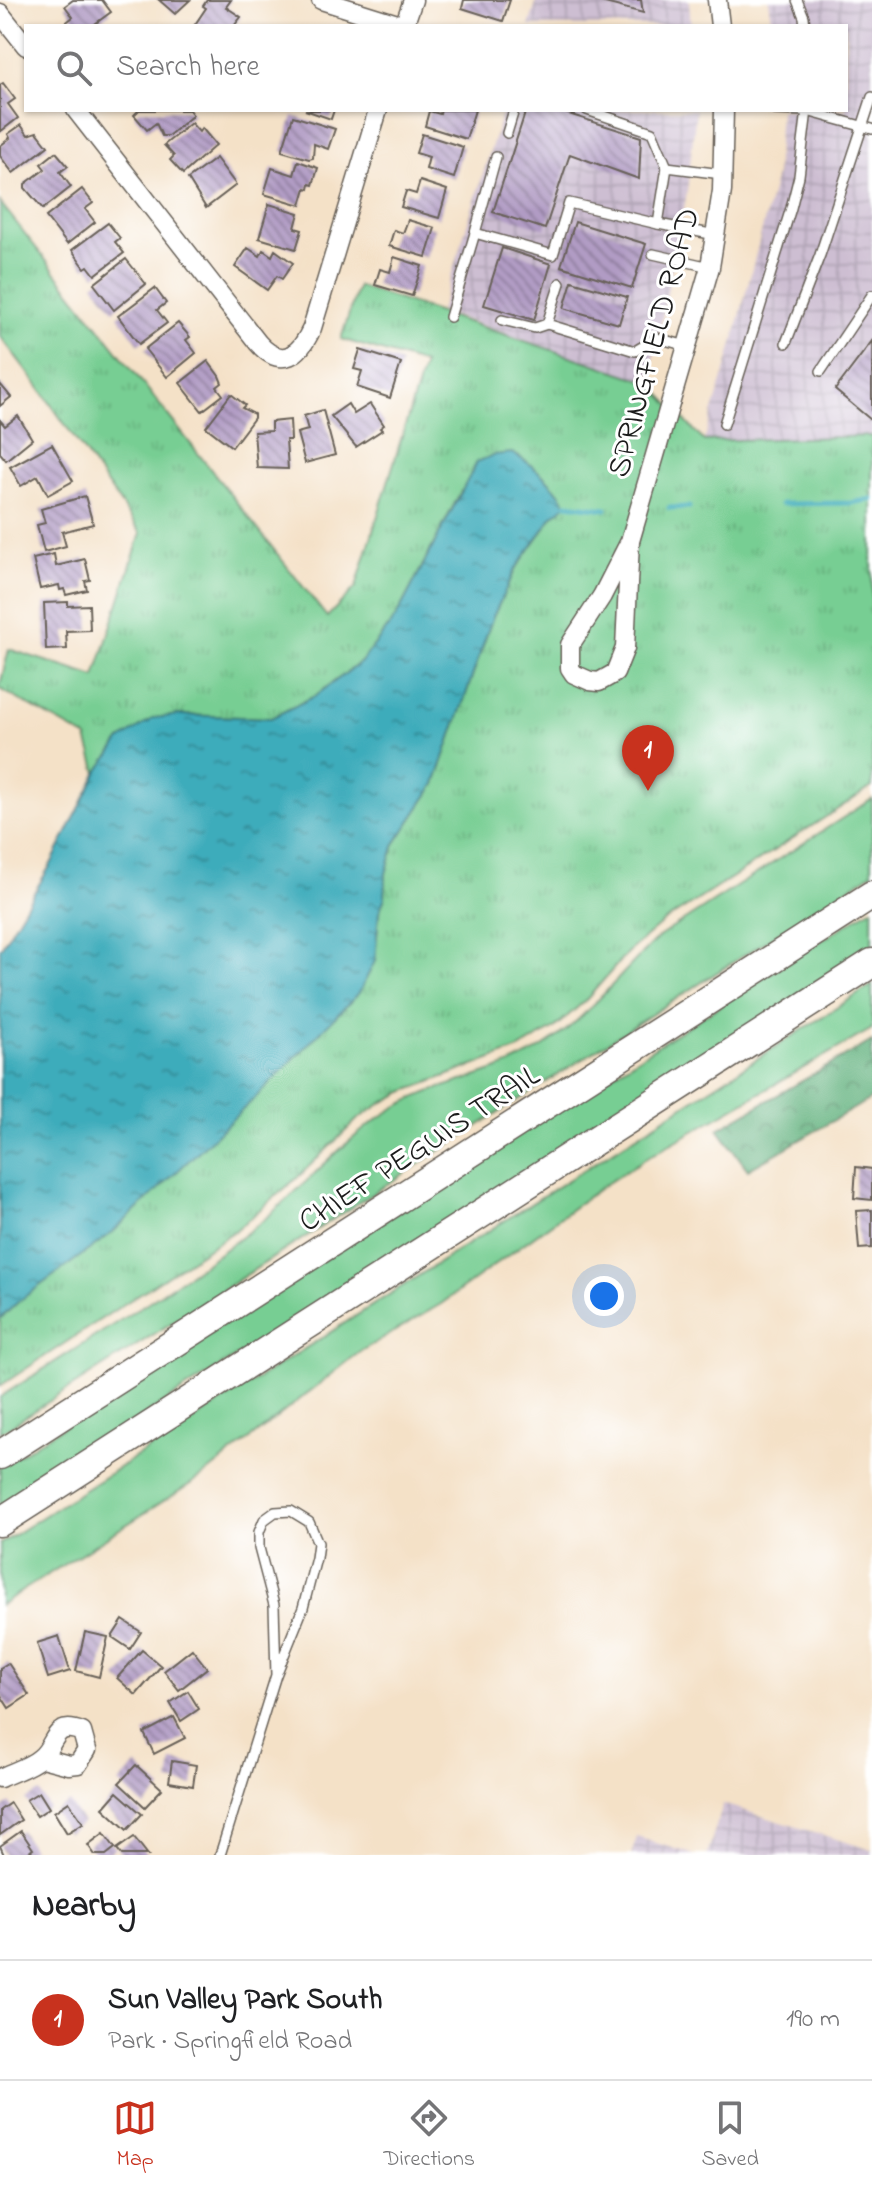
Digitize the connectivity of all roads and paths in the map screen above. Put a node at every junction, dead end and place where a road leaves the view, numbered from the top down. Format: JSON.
{"nodes":[{"id":1,"x":321,"y":0,"type":"edge"},
{"id":2,"x":413,"y":0,"type":"edge"},
{"id":3,"x":717,"y":0,"type":"edge"},
{"id":4,"x":797,"y":0,"type":"edge"},
{"id":5,"x":0,"y":13,"type":"edge"},
{"id":6,"x":398,"y":24,"type":"edge"},
{"id":7,"x":405,"y":24,"type":"edge"},
{"id":8,"x":720,"y":24,"type":"edge"},
{"id":9,"x":804,"y":24,"type":"edge"},
{"id":10,"x":24,"y":43,"type":"edge"},
{"id":11,"x":872,"y":97,"type":"edge"},
{"id":12,"x":78,"y":112,"type":"edge"},
{"id":13,"x":377,"y":112,"type":"edge"},
{"id":14,"x":513,"y":112,"type":"edge"},
{"id":15,"x":593,"y":112,"type":"edge"},
{"id":16,"x":724,"y":112,"type":"edge"},
{"id":17,"x":807,"y":112,"type":"edge"},
{"id":18,"x":811,"y":112,"type":"edge"},
{"id":19,"x":868,"y":128,"type":"edge"},
{"id":20,"x":507,"y":133,"type":"dead end"},
{"id":21,"x":496,"y":157,"type":"dead end"},
{"id":22,"x":667,"y":167,"type":"junction"},
{"id":23,"x":722,"y":174,"type":"junction"},
{"id":24,"x":658,"y":224,"type":"junction"},
{"id":25,"x":475,"y":233,"type":"junction"},
{"id":26,"x":717,"y":235,"type":"junction"},
{"id":27,"x":653,"y":254,"type":"dead end"},
{"id":28,"x":710,"y":267,"type":"junction"},
{"id":29,"x":560,"y":283,"type":"dead end"},
{"id":30,"x":872,"y":295,"type":"edge"},
{"id":31,"x":450,"y":317,"type":"dead end"},
{"id":32,"x":502,"y":320,"type":"dead end"},
{"id":33,"x":547,"y":324,"type":"junction"},
{"id":34,"x":786,"y":343,"type":"dead end"},
{"id":35,"x":687,"y":346,"type":"junction"},
{"id":36,"x":821,"y":371,"type":"dead end"},
{"id":37,"x":724,"y":424,"type":"dead end"},
{"id":38,"x":630,"y":541,"type":"junction"},
{"id":39,"x":872,"y":895,"type":"edge"},
{"id":40,"x":872,"y":963,"type":"edge"},
{"id":41,"x":0,"y":1455,"type":"edge"},
{"id":42,"x":0,"y":1522,"type":"edge"},
{"id":43,"x":276,"y":1675,"type":"junction"},
{"id":44,"x":42,"y":1758,"type":"dead end"},
{"id":45,"x":0,"y":1778,"type":"edge"},
{"id":46,"x":220,"y":1855,"type":"edge"}],
"edges":[{"from":1,"to":6,"type":"street"},
{"from":2,"to":7,"type":"street"},
{"from":3,"to":8,"type":"street"},
{"from":4,"to":9,"type":"lane"},
{"from":5,"to":10,"type":"street"},
{"from":11,"to":19,"type":"lane"},
{"from":12,"to":13,"type":"street"},
{"from":14,"to":20,"type":"lane"},
{"from":15,"to":22,"type":"lane"},
{"from":16,"to":23,"type":"street","name":"SPRINGFIELD ROAD"},
{"from":17,"to":37,"type":"lane"},
{"from":18,"to":19,"type":"lane"},
{"from":19,"to":34,"type":"lane"},
{"from":21,"to":25,"type":"lane"},
{"from":22,"to":23,"type":"lane"},
{"from":22,"to":24,"type":"lane"},
{"from":23,"to":26,"type":"street","name":"SPRINGFIELD ROAD"},
{"from":24,"to":25,"type":"lane"},
{"from":24,"to":26,"type":"lane"},
{"from":25,"to":31,"type":"lane"},
{"from":26,"to":28,"type":"street","name":"SPRINGFIELD ROAD"},
{"from":27,"to":28,"type":"lane"},
{"from":28,"to":35,"type":"street","name":"SPRINGFIELD ROAD"},
{"from":29,"to":33,"type":"lane"},
{"from":30,"to":36,"type":"lane"},
{"from":32,"to":33,"type":"lane"},
{"from":33,"to":35,"type":"lane"},
{"from":35,"to":38,"type":"street","name":"SPRINGFIELD ROAD"},
{"from":38,"to":38,"type":"street","name":"SPRINGFIELD ROAD"},
{"from":39,"to":41,"type":"main road","name":"CHIEF PEGUIS TRAIL"},
{"from":40,"to":42,"type":"main road"},
{"from":43,"to":43,"type":"lane"},
{"from":43,"to":46,"type":"lane"},
{"from":44,"to":45,"type":"street"}]}
